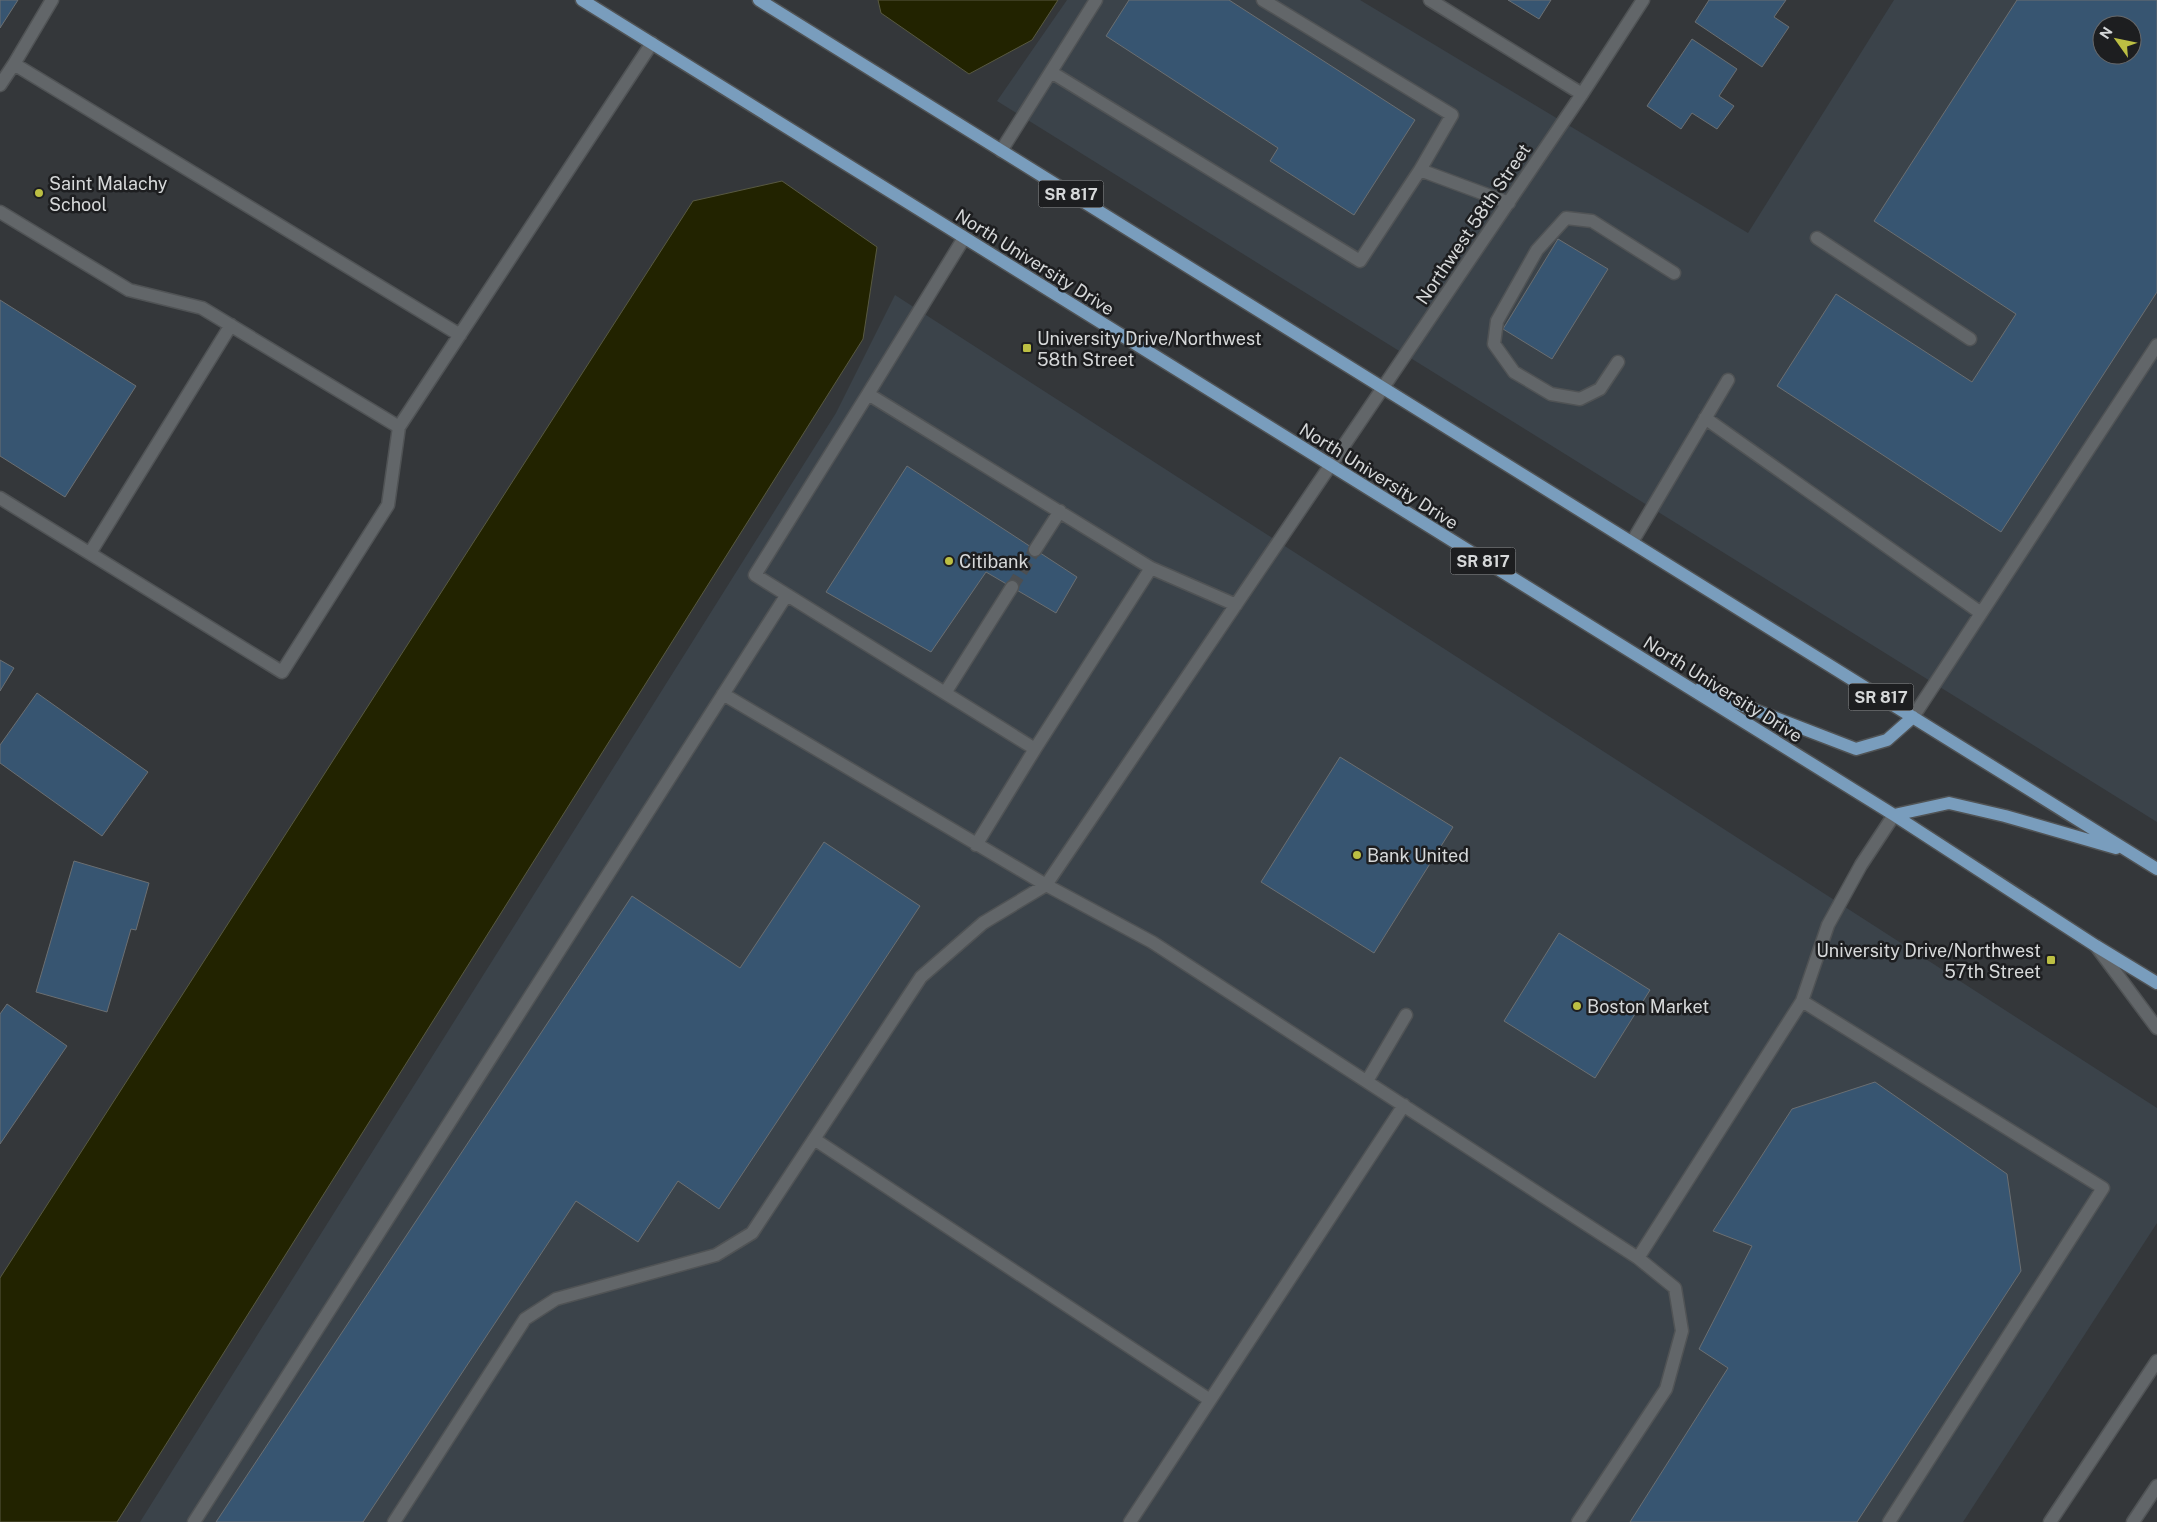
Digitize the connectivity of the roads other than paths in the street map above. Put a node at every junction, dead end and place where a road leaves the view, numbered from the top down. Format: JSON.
{"nodes":[{"id":1,"x":52,"y":0,"type":"edge"},
{"id":2,"x":582,"y":0,"type":"edge"},
{"id":3,"x":759,"y":0,"type":"edge"},
{"id":4,"x":1096,"y":0,"type":"edge"},
{"id":5,"x":1263,"y":0,"type":"edge"},
{"id":6,"x":1430,"y":0,"type":"edge"},
{"id":7,"x":1643,"y":0,"type":"edge"},
{"id":8,"x":775,"y":4,"type":"edge"},
{"id":9,"x":652,"y":43,"type":"junction"},
{"id":10,"x":14,"y":64,"type":"junction"},
{"id":11,"x":1050,"y":72,"type":"junction"},
{"id":12,"x":0,"y":85,"type":"edge"},
{"id":13,"x":1582,"y":94,"type":"junction"},
{"id":14,"x":1001,"y":151,"type":"junction"},
{"id":15,"x":1420,"y":170,"type":"junction"},
{"id":16,"x":1508,"y":203,"type":"junction"},
{"id":17,"x":0,"y":212,"type":"edge"},
{"id":18,"x":964,"y":238,"type":"junction"},
{"id":19,"x":1817,"y":238,"type":"dead end"},
{"id":20,"x":1674,"y":273,"type":"dead end"},
{"id":21,"x":231,"y":325,"type":"junction"},
{"id":22,"x":460,"y":335,"type":"junction"},
{"id":23,"x":1970,"y":339,"type":"dead end"},
{"id":24,"x":2157,"y":345,"type":"edge"},
{"id":25,"x":1618,"y":362,"type":"dead end"},
{"id":26,"x":1728,"y":380,"type":"dead end"},
{"id":27,"x":1383,"y":388,"type":"junction"},
{"id":28,"x":868,"y":394,"type":"junction"},
{"id":29,"x":1705,"y":418,"type":"junction"},
{"id":30,"x":399,"y":427,"type":"junction"},
{"id":31,"x":1330,"y":466,"type":"junction"},
{"id":32,"x":0,"y":498,"type":"edge"},
{"id":33,"x":1060,"y":512,"type":"junction"},
{"id":34,"x":1632,"y":542,"type":"junction"},
{"id":35,"x":1035,"y":550,"type":"tunnel mouth"},
{"id":36,"x":90,"y":553,"type":"junction"},
{"id":37,"x":1151,"y":568,"type":"junction"},
{"id":38,"x":1012,"y":587,"type":"tunnel mouth"},
{"id":39,"x":786,"y":596,"type":"junction"},
{"id":40,"x":1236,"y":605,"type":"junction"},
{"id":41,"x":1981,"y":613,"type":"junction"},
{"id":42,"x":1672,"y":678,"type":"junction"},
{"id":43,"x":945,"y":693,"type":"junction"},
{"id":44,"x":722,"y":694,"type":"junction"},
{"id":45,"x":1913,"y":717,"type":"junction"},
{"id":46,"x":1035,"y":749,"type":"junction"},
{"id":47,"x":1894,"y":816,"type":"junction"},
{"id":48,"x":976,"y":845,"type":"junction"},
{"id":49,"x":2130,"y":852,"type":"junction"},
{"id":50,"x":2157,"y":869,"type":"edge"},
{"id":51,"x":1046,"y":884,"type":"junction"},
{"id":52,"x":2096,"y":946,"type":"junction"},
{"id":53,"x":2157,"y":983,"type":"edge"},
{"id":54,"x":1802,"y":1000,"type":"junction"},
{"id":55,"x":1406,"y":1015,"type":"dead end"},
{"id":56,"x":2157,"y":1028,"type":"edge"},
{"id":57,"x":1367,"y":1081,"type":"junction"},
{"id":58,"x":1404,"y":1105,"type":"junction"},
{"id":59,"x":814,"y":1139,"type":"junction"},
{"id":60,"x":1638,"y":1258,"type":"junction"},
{"id":61,"x":2157,"y":1361,"type":"edge"},
{"id":62,"x":1210,"y":1400,"type":"junction"},
{"id":63,"x":2157,"y":1486,"type":"edge"},
{"id":64,"x":194,"y":1522,"type":"edge"},
{"id":65,"x":394,"y":1522,"type":"edge"},
{"id":66,"x":1130,"y":1522,"type":"edge"},
{"id":67,"x":1578,"y":1522,"type":"edge"},
{"id":68,"x":1889,"y":1522,"type":"edge"},
{"id":69,"x":2050,"y":1522,"type":"edge"},
{"id":70,"x":2133,"y":1522,"type":"edge"}],
"edges":[{"from":1,"to":10,"type":"street"},
{"from":2,"to":9,"type":"main road","name":"North University Drive","number":"SR 817"},
{"from":3,"to":8,"type":"main road","number":"SR 817"},
{"from":4,"to":11,"type":"street"},
{"from":5,"to":15,"type":"street"},
{"from":6,"to":13,"type":"street"},
{"from":7,"to":13,"type":"street","name":"Northwest 58th Street"},
{"from":8,"to":14,"type":"main road","number":"SR 817"},
{"from":9,"to":18,"type":"main road","name":"North University Drive","number":"SR 817"},
{"from":9,"to":22,"type":"street"},
{"from":10,"to":12,"type":"street"},
{"from":10,"to":22,"type":"street"},
{"from":11,"to":14,"type":"street"},
{"from":11,"to":15,"type":"street"},
{"from":13,"to":16,"type":"street","name":"Northwest 58th Street"},
{"from":14,"to":27,"type":"main road","number":"SR 817"},
{"from":15,"to":16,"type":"street"},
{"from":16,"to":27,"type":"street","name":"Northwest 58th Street"},
{"from":17,"to":21,"type":"street"},
{"from":18,"to":28,"type":"street"},
{"from":18,"to":31,"type":"main road","name":"North University Drive","number":"SR 817"},
{"from":19,"to":23,"type":"street"},
{"from":20,"to":25,"type":"street"},
{"from":21,"to":30,"type":"street"},
{"from":21,"to":36,"type":"street"},
{"from":22,"to":30,"type":"street"},
{"from":24,"to":41,"type":"street"},
{"from":26,"to":29,"type":"street"},
{"from":27,"to":31,"type":"street","name":"Northwest 58th Street"},
{"from":27,"to":34,"type":"main road","number":"SR 817"},
{"from":28,"to":33,"type":"street"},
{"from":28,"to":39,"type":"street"},
{"from":29,"to":34,"type":"street"},
{"from":29,"to":41,"type":"street"},
{"from":30,"to":36,"type":"street"},
{"from":31,"to":40,"type":"street","name":"Northwest 58th Street"},
{"from":31,"to":42,"type":"main road","name":"North University Drive","number":"SR 817"},
{"from":32,"to":36,"type":"street"},
{"from":33,"to":35,"type":"street"},
{"from":33,"to":37,"type":"street"},
{"from":34,"to":45,"type":"main road","number":"SR 817"},
{"from":37,"to":40,"type":"street"},
{"from":37,"to":46,"type":"street"},
{"from":38,"to":43,"type":"street"},
{"from":39,"to":43,"type":"street"},
{"from":39,"to":44,"type":"street"},
{"from":40,"to":51,"type":"street","name":"Northwest 58th Street"},
{"from":41,"to":45,"type":"street"},
{"from":42,"to":45,"type":"main road"},
{"from":42,"to":47,"type":"main road","name":"North University Drive","number":"SR 817"},
{"from":43,"to":46,"type":"street"},
{"from":44,"to":48,"type":"street"},
{"from":44,"to":64,"type":"street"},
{"from":45,"to":49,"type":"main road","number":"SR 817"},
{"from":46,"to":48,"type":"street"},
{"from":47,"to":49,"type":"main road"},
{"from":47,"to":52,"type":"main road","name":"North University Drive","number":"SR 817"},
{"from":47,"to":54,"type":"street"},
{"from":48,"to":51,"type":"street"},
{"from":49,"to":50,"type":"main road","number":"SR 817"},
{"from":51,"to":57,"type":"street"},
{"from":51,"to":59,"type":"street"},
{"from":52,"to":53,"type":"main road","name":"North University Drive","number":"SR 817"},
{"from":52,"to":56,"type":"street"},
{"from":54,"to":60,"type":"street"},
{"from":54,"to":68,"type":"street"},
{"from":55,"to":57,"type":"street"},
{"from":57,"to":58,"type":"street"},
{"from":58,"to":60,"type":"street"},
{"from":58,"to":62,"type":"street"},
{"from":59,"to":62,"type":"street"},
{"from":59,"to":65,"type":"street"},
{"from":60,"to":67,"type":"street"},
{"from":61,"to":69,"type":"street"},
{"from":62,"to":66,"type":"street"},
{"from":63,"to":70,"type":"street"}]}
